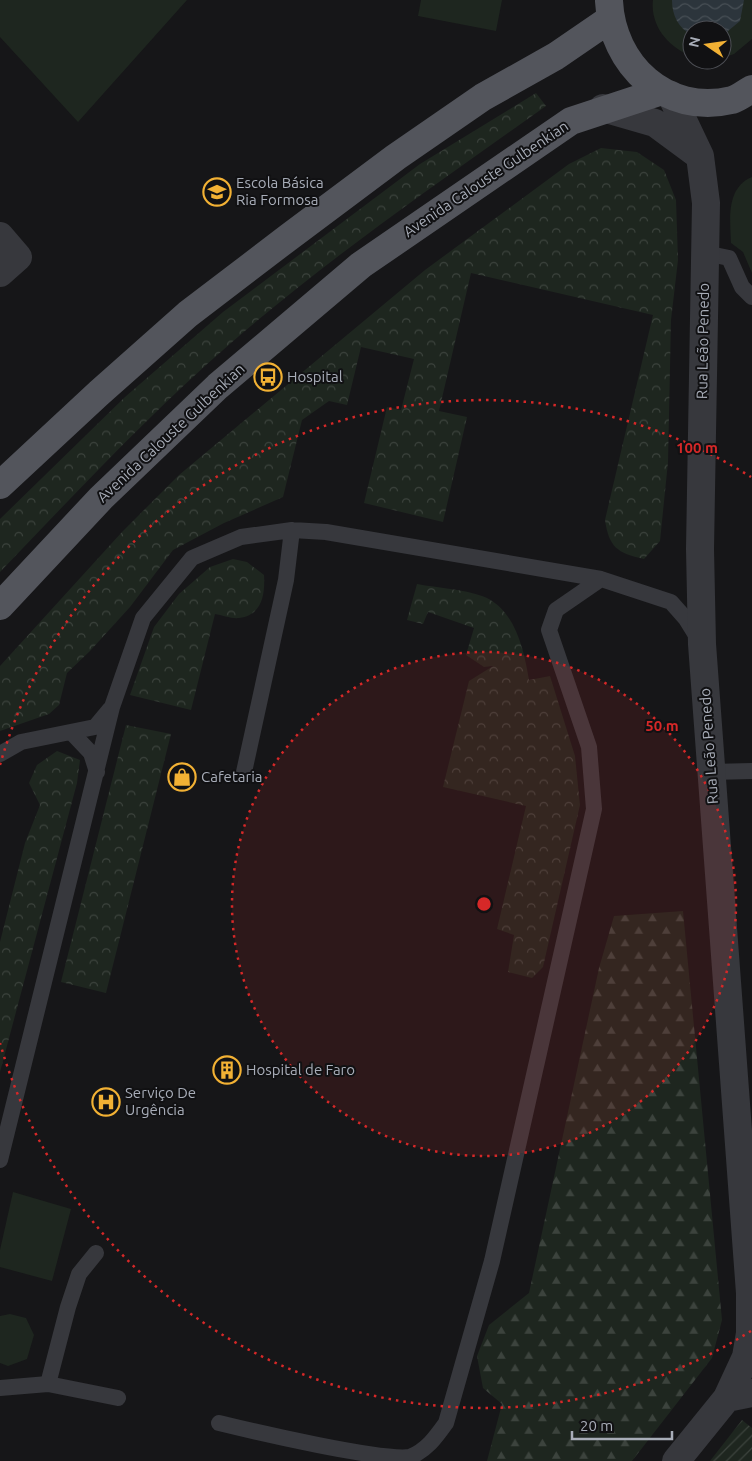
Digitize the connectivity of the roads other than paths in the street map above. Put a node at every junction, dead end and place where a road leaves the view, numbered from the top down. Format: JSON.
{"nodes":[{"id":1,"x":610,"y":10,"type":"edge"},
{"id":2,"x":752,"y":89,"type":"edge"},
{"id":3,"x":667,"y":93,"type":"junction"},
{"id":4,"x":603,"y":108,"type":"junction"},
{"id":5,"x":700,"y":156,"type":"junction"},
{"id":6,"x":0,"y":236,"type":"edge"},
{"id":7,"x":705,"y":253,"type":"junction"},
{"id":8,"x":0,"y":272,"type":"edge"},
{"id":9,"x":752,"y":297,"type":"edge"},
{"id":10,"x":0,"y":485,"type":"edge"},
{"id":11,"x":292,"y":530,"type":"junction"},
{"id":12,"x":601,"y":579,"type":"junction"},
{"id":13,"x":0,"y":606,"type":"edge"},
{"id":14,"x":702,"y":644,"type":"junction"},
{"id":15,"x":112,"y":707,"type":"junction"},
{"id":16,"x":72,"y":733,"type":"junction"},
{"id":17,"x":0,"y":754,"type":"edge"},
{"id":18,"x":752,"y":771,"type":"edge"},
{"id":19,"x":97,"y":772,"type":"junction"},
{"id":20,"x":244,"y":772,"type":"dead end"},
{"id":21,"x":711,"y":772,"type":"junction"},
{"id":22,"x":0,"y":1160,"type":"edge"},
{"id":23,"x":96,"y":1253,"type":"dead end"},
{"id":24,"x":48,"y":1384,"type":"junction"},
{"id":25,"x":0,"y":1388,"type":"edge"},
{"id":26,"x":739,"y":1396,"type":"edge"},
{"id":27,"x":118,"y":1398,"type":"dead end"},
{"id":28,"x":219,"y":1423,"type":"dead end"},
{"id":29,"x":676,"y":1461,"type":"edge"}],
"edges":[{"from":1,"to":3,"type":"main road"},
{"from":1,"to":10,"type":"main road"},
{"from":2,"to":3,"type":"main road"},
{"from":3,"to":4,"type":"main road","name":"Avenida Calouste Gulbenkian"},
{"from":3,"to":5,"type":"street","name":"Rua Leão Penedo"},
{"from":4,"to":5,"type":"street"},
{"from":4,"to":13,"type":"main road","name":"Avenida Calouste Gulbenkian"},
{"from":5,"to":7,"type":"street","name":"Rua Leão Penedo"},
{"from":6,"to":8,"type":"street"},
{"from":7,"to":9,"type":"lane"},
{"from":7,"to":14,"type":"street","name":"Rua Leão Penedo"},
{"from":11,"to":12,"type":"lane"},
{"from":11,"to":15,"type":"lane"},
{"from":11,"to":20,"type":"lane"},
{"from":12,"to":14,"type":"lane"},
{"from":12,"to":28,"type":"lane"},
{"from":14,"to":21,"type":"street","name":"Rua Leão Penedo"},
{"from":15,"to":16,"type":"lane"},
{"from":15,"to":19,"type":"lane"},
{"from":16,"to":17,"type":"lane"},
{"from":16,"to":19,"type":"lane"},
{"from":18,"to":21,"type":"lane"},
{"from":19,"to":22,"type":"lane"},
{"from":21,"to":26,"type":"street","name":"Rua Leão Penedo"},
{"from":23,"to":24,"type":"lane"},
{"from":24,"to":25,"type":"lane"},
{"from":24,"to":27,"type":"lane"},
{"from":26,"to":29,"type":"street","name":"Rua Leão Penedo"}]}
